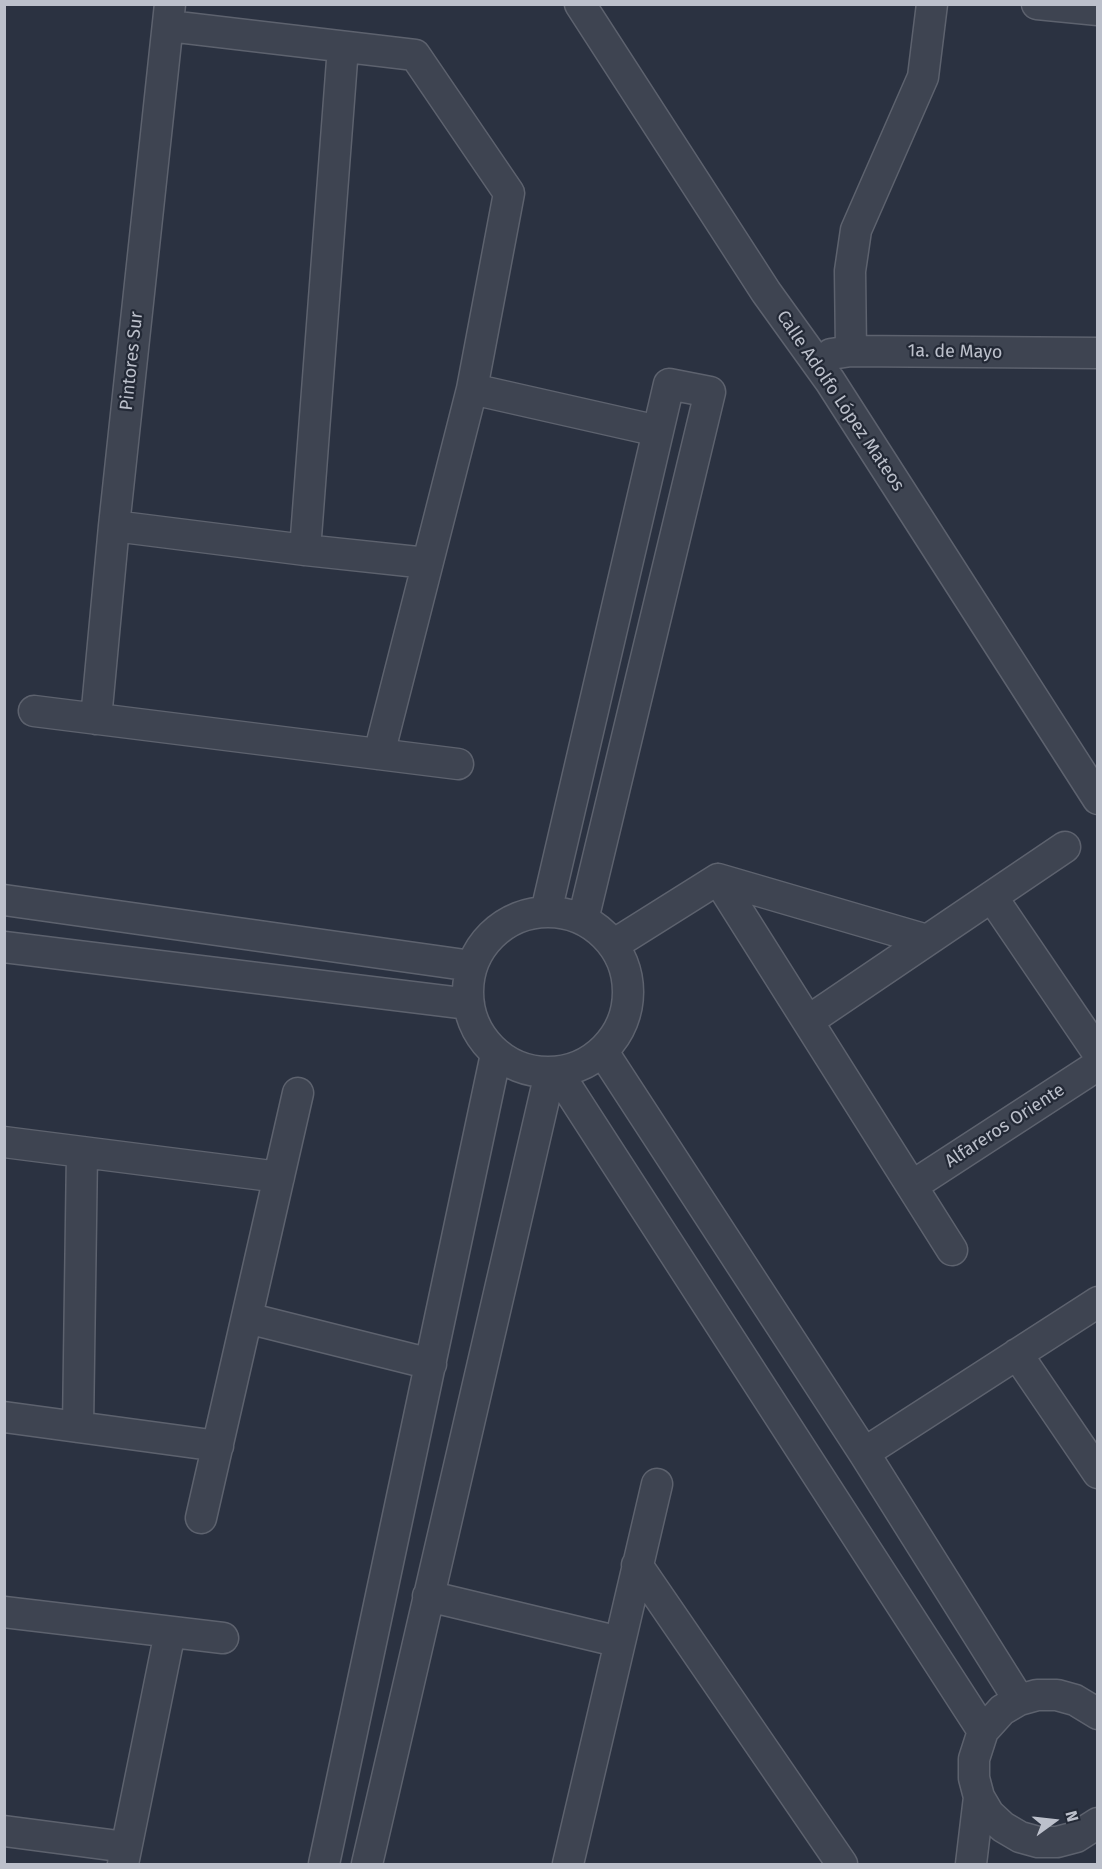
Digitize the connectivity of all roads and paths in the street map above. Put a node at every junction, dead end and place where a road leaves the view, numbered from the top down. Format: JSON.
{"nodes":[{"id":1,"x":580,"y":4,"type":"edge"},
{"id":2,"x":932,"y":4,"type":"edge"},
{"id":3,"x":1037,"y":4,"type":"edge"},
{"id":4,"x":1098,"y":10,"type":"edge"},
{"id":5,"x":169,"y":15,"type":"edge"},
{"id":6,"x":343,"y":47,"type":"junction"},
{"id":7,"x":850,"y":351,"type":"junction"},
{"id":8,"x":1098,"y":353,"type":"edge"},
{"id":9,"x":812,"y":357,"type":"junction"},
{"id":10,"x":472,"y":389,"type":"junction"},
{"id":11,"x":658,"y":431,"type":"junction"},
{"id":12,"x":114,"y":526,"type":"junction"},
{"id":13,"x":304,"y":550,"type":"junction"},
{"id":14,"x":427,"y":563,"type":"junction"},
{"id":15,"x":34,"y":711,"type":"dead end"},
{"id":16,"x":96,"y":719,"type":"junction"},
{"id":17,"x":379,"y":754,"type":"junction"},
{"id":18,"x":458,"y":764,"type":"dead end"},
{"id":19,"x":1098,"y":799,"type":"edge"},
{"id":20,"x":1065,"y":847,"type":"dead end"},
{"id":21,"x":718,"y":879,"type":"junction"},
{"id":22,"x":992,"y":897,"type":"junction"},
{"id":23,"x":4,"y":900,"type":"edge"},
{"id":24,"x":546,"y":912,"type":"junction"},
{"id":25,"x":583,"y":920,"type":"junction"},
{"id":26,"x":927,"y":940,"type":"junction"},
{"id":27,"x":612,"y":945,"type":"junction"},
{"id":28,"x":4,"y":947,"type":"edge"},
{"id":29,"x":472,"y":966,"type":"junction"},
{"id":30,"x":468,"y":1004,"type":"junction"},
{"id":31,"x":808,"y":1021,"type":"junction"},
{"id":32,"x":603,"y":1052,"type":"junction"},
{"id":33,"x":1098,"y":1053,"type":"edge"},
{"id":34,"x":496,"y":1054,"type":"junction"},
{"id":35,"x":1098,"y":1065,"type":"edge"},
{"id":36,"x":554,"y":1073,"type":"junction"},
{"id":37,"x":298,"y":1093,"type":"dead end"},
{"id":38,"x":4,"y":1142,"type":"edge"},
{"id":39,"x":82,"y":1152,"type":"junction"},
{"id":40,"x":279,"y":1177,"type":"junction"},
{"id":41,"x":912,"y":1186,"type":"junction"},
{"id":42,"x":952,"y":1250,"type":"dead end"},
{"id":43,"x":1098,"y":1302,"type":"edge"},
{"id":44,"x":247,"y":1318,"type":"junction"},
{"id":45,"x":1017,"y":1354,"type":"junction"},
{"id":46,"x":430,"y":1364,"type":"junction"},
{"id":47,"x":4,"y":1417,"type":"edge"},
{"id":48,"x":78,"y":1427,"type":"junction"},
{"id":49,"x":218,"y":1446,"type":"junction"},
{"id":50,"x":864,"y":1453,"type":"junction"},
{"id":51,"x":1096,"y":1469,"type":"edge"},
{"id":52,"x":657,"y":1484,"type":"dead end"},
{"id":53,"x":201,"y":1518,"type":"dead end"},
{"id":54,"x":638,"y":1565,"type":"junction"},
{"id":55,"x":428,"y":1596,"type":"junction"},
{"id":56,"x":4,"y":1612,"type":"edge"},
{"id":57,"x":170,"y":1632,"type":"junction"},
{"id":58,"x":223,"y":1638,"type":"dead end"},
{"id":59,"x":620,"y":1642,"type":"junction"},
{"id":60,"x":1019,"y":1700,"type":"junction"},
{"id":61,"x":1096,"y":1710,"type":"edge"},
{"id":62,"x":983,"y":1731,"type":"junction"},
{"id":63,"x":979,"y":1797,"type":"junction"},
{"id":64,"x":1098,"y":1823,"type":"edge"},
{"id":65,"x":4,"y":1831,"type":"edge"},
{"id":66,"x":1031,"y":1853,"type":"edge"},
{"id":67,"x":124,"y":1856,"type":"edge"},
{"id":68,"x":324,"y":1864,"type":"edge"},
{"id":69,"x":367,"y":1864,"type":"edge"},
{"id":70,"x":568,"y":1864,"type":"edge"},
{"id":71,"x":842,"y":1864,"type":"edge"},
{"id":72,"x":971,"y":1864,"type":"edge"}],
"edges":[{"from":1,"to":9,"type":"street","name":"Calle Adolfo López Mateos"},
{"from":2,"to":7,"type":"street"},
{"from":3,"to":4,"type":"street"},
{"from":5,"to":6,"type":"street"},
{"from":5,"to":12,"type":"street","name":"Pintores Sur"},
{"from":6,"to":10,"type":"street"},
{"from":6,"to":13,"type":"street"},
{"from":7,"to":8,"type":"street","name":"1a. de Mayo"},
{"from":7,"to":9,"type":"street","name":"1a. de Mayo"},
{"from":9,"to":19,"type":"street","name":"Calle Adolfo López Mateos"},
{"from":10,"to":11,"type":"street"},
{"from":10,"to":14,"type":"street"},
{"from":11,"to":24,"type":"street"},
{"from":11,"to":25,"type":"street"},
{"from":12,"to":13,"type":"street"},
{"from":12,"to":16,"type":"street","name":"Pintores Sur"},
{"from":13,"to":14,"type":"street"},
{"from":14,"to":17,"type":"street"},
{"from":15,"to":16,"type":"street"},
{"from":16,"to":17,"type":"street"},
{"from":17,"to":18,"type":"street"},
{"from":20,"to":22,"type":"street"},
{"from":21,"to":26,"type":"street"},
{"from":21,"to":27,"type":"street"},
{"from":21,"to":31,"type":"street"},
{"from":22,"to":26,"type":"street"},
{"from":22,"to":33,"type":"street"},
{"from":23,"to":29,"type":"street"},
{"from":24,"to":25,"type":"street"},
{"from":24,"to":29,"type":"street"},
{"from":25,"to":27,"type":"street"},
{"from":26,"to":31,"type":"street"},
{"from":27,"to":32,"type":"street"},
{"from":28,"to":30,"type":"street"},
{"from":29,"to":30,"type":"street"},
{"from":30,"to":34,"type":"street"},
{"from":31,"to":41,"type":"street"},
{"from":32,"to":36,"type":"street"},
{"from":32,"to":50,"type":"street"},
{"from":34,"to":36,"type":"street"},
{"from":34,"to":46,"type":"street"},
{"from":35,"to":41,"type":"street","name":"Alfareros Oriente"},
{"from":36,"to":55,"type":"street"},
{"from":36,"to":62,"type":"street"},
{"from":37,"to":40,"type":"street"},
{"from":38,"to":39,"type":"street"},
{"from":39,"to":40,"type":"street"},
{"from":39,"to":48,"type":"street"},
{"from":40,"to":44,"type":"street"},
{"from":41,"to":42,"type":"street"},
{"from":43,"to":45,"type":"street"},
{"from":44,"to":46,"type":"street"},
{"from":44,"to":49,"type":"street"},
{"from":45,"to":50,"type":"street"},
{"from":45,"to":51,"type":"street"},
{"from":46,"to":68,"type":"street"},
{"from":47,"to":48,"type":"street"},
{"from":48,"to":49,"type":"street"},
{"from":49,"to":53,"type":"street"},
{"from":50,"to":60,"type":"street"},
{"from":52,"to":54,"type":"street"},
{"from":54,"to":59,"type":"street"},
{"from":54,"to":71,"type":"street"},
{"from":55,"to":59,"type":"street"},
{"from":55,"to":69,"type":"street"},
{"from":56,"to":57,"type":"street"},
{"from":57,"to":58,"type":"street"},
{"from":57,"to":67,"type":"street"},
{"from":59,"to":70,"type":"street"},
{"from":60,"to":61,"type":"street"},
{"from":60,"to":62,"type":"street"},
{"from":62,"to":63,"type":"street"},
{"from":63,"to":66,"type":"street"},
{"from":63,"to":72,"type":"street"},
{"from":64,"to":66,"type":"street"},
{"from":65,"to":67,"type":"street"}]}
